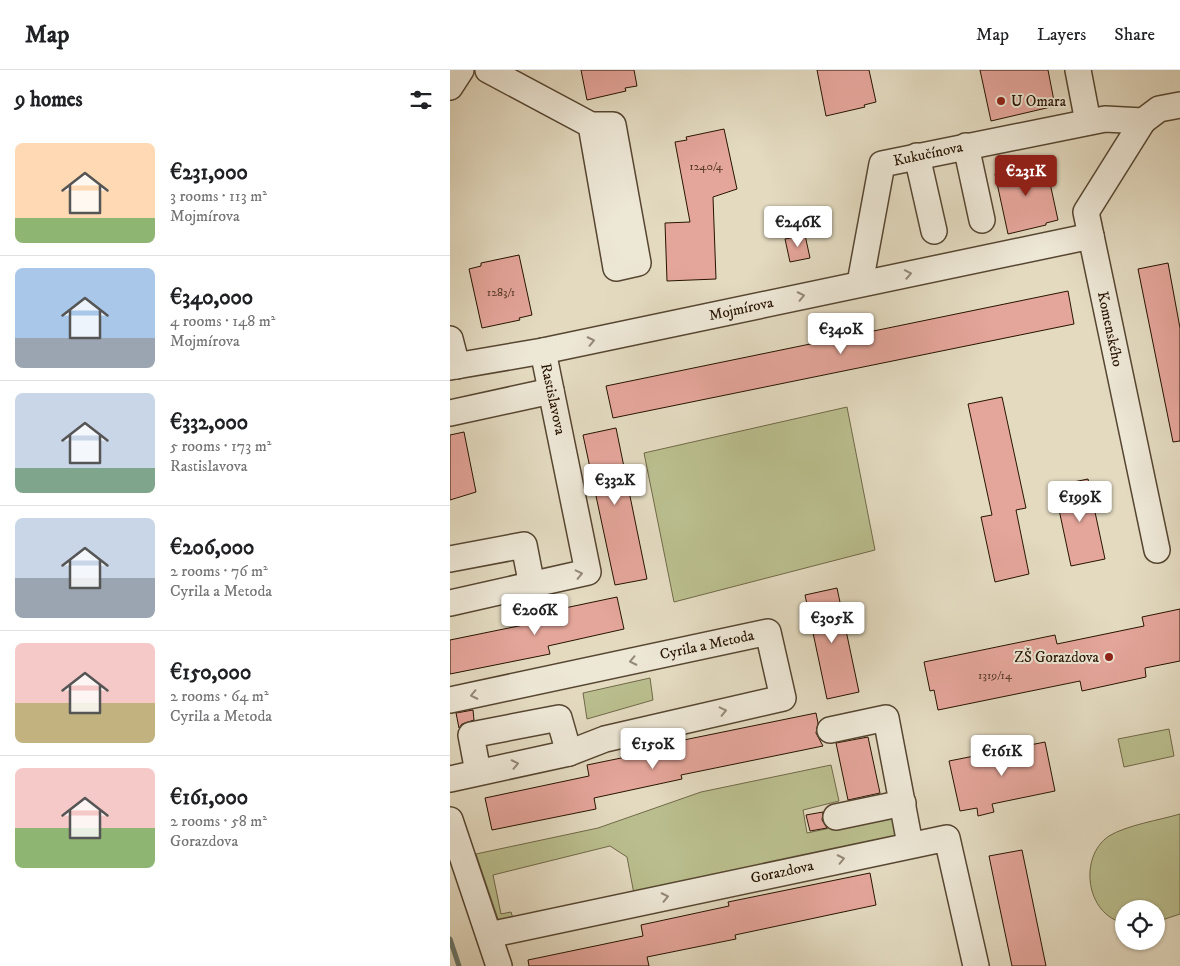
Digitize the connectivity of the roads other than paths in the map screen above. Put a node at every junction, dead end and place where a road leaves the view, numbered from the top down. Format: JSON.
{"nodes":[{"id":1,"x":461,"y":70,"type":"edge"},
{"id":2,"x":488,"y":70,"type":"edge"},
{"id":3,"x":1078,"y":70,"type":"edge"},
{"id":4,"x":450,"y":87,"type":"edge"},
{"id":5,"x":1180,"y":105,"type":"edge"},
{"id":6,"x":1143,"y":121,"type":"junction"},
{"id":7,"x":1088,"y":122,"type":"junction"},
{"id":8,"x":591,"y":125,"type":"junction"},
{"id":9,"x":966,"y":146,"type":"junction"},
{"id":10,"x":917,"y":156,"type":"junction"},
{"id":11,"x":982,"y":220,"type":"dead end"},
{"id":12,"x":934,"y":231,"type":"dead end"},
{"id":13,"x":1091,"y":236,"type":"junction"},
{"id":14,"x":860,"y":283,"type":"junction"},
{"id":15,"x":450,"y":339,"type":"edge"},
{"id":16,"x":543,"y":351,"type":"junction"},
{"id":17,"x":454,"y":367,"type":"edge"},
{"id":18,"x":551,"y":391,"type":"junction"},
{"id":19,"x":450,"y":413,"type":"edge"},
{"id":20,"x":1158,"y":550,"type":"dead end"},
{"id":21,"x":450,"y":559,"type":"edge"},
{"id":22,"x":532,"y":586,"type":"junction"},
{"id":23,"x":450,"y":603,"type":"edge"},
{"id":24,"x":450,"y":700,"type":"edge"},
{"id":25,"x":830,"y":730,"type":"dead end"},
{"id":26,"x":569,"y":753,"type":"junction"},
{"id":27,"x":478,"y":772,"type":"junction"},
{"id":28,"x":450,"y":779,"type":"edge"},
{"id":29,"x":903,"y":803,"type":"junction"},
{"id":30,"x":836,"y":817,"type":"dead end"},
{"id":31,"x":450,"y":820,"type":"edge"},
{"id":32,"x":910,"y":844,"type":"junction"},
{"id":33,"x":489,"y":935,"type":"junction"},
{"id":34,"x":500,"y":966,"type":"edge"},
{"id":35,"x":976,"y":966,"type":"edge"}],
"edges":[{"from":1,"to":4,"type":"street"},
{"from":2,"to":8,"type":"street"},
{"from":3,"to":7,"type":"street"},
{"from":5,"to":6,"type":"street"},
{"from":6,"to":7,"type":"street","name":"Kukučínova"},
{"from":6,"to":13,"type":"street","name":"Komenského"},
{"from":7,"to":9,"type":"street","name":"Kukučínova"},
{"from":8,"to":8,"type":"street"},
{"from":9,"to":10,"type":"street","name":"Kukučínova"},
{"from":9,"to":11,"type":"street"},
{"from":10,"to":12,"type":"street"},
{"from":10,"to":14,"type":"street","name":"Kukučínova"},
{"from":14,"to":13,"type":"street","name":"Mojmírova","one_way":true},
{"from":13,"to":20,"type":"street","name":"Komenského"},
{"from":16,"to":14,"type":"street","name":"Mojmírova","one_way":true},
{"from":15,"to":17,"type":"street"},
{"from":16,"to":17,"type":"street","name":"Mojmírova"},
{"from":16,"to":18,"type":"street","name":"Rastislavova"},
{"from":18,"to":19,"type":"street"},
{"from":22,"to":18,"type":"street","name":"Rastislavova","one_way":true},
{"from":21,"to":22,"type":"street"},
{"from":22,"to":23,"type":"street","name":"Rastislavova"},
{"from":26,"to":24,"type":"street","name":"Cyrila a Metoda","one_way":true},
{"from":25,"to":29,"type":"street"},
{"from":27,"to":26,"type":"street","name":"Cyrila a Metoda","one_way":true},
{"from":26,"to":27,"type":"street"},
{"from":27,"to":28,"type":"street","name":"Cyrila a Metoda"},
{"from":29,"to":30,"type":"street"},
{"from":29,"to":32,"type":"street"},
{"from":31,"to":33,"type":"street"},
{"from":33,"to":32,"type":"street","name":"Gorazdova","one_way":true},
{"from":32,"to":35,"type":"street","name":"Gorazdova"},
{"from":33,"to":34,"type":"street"}]}
